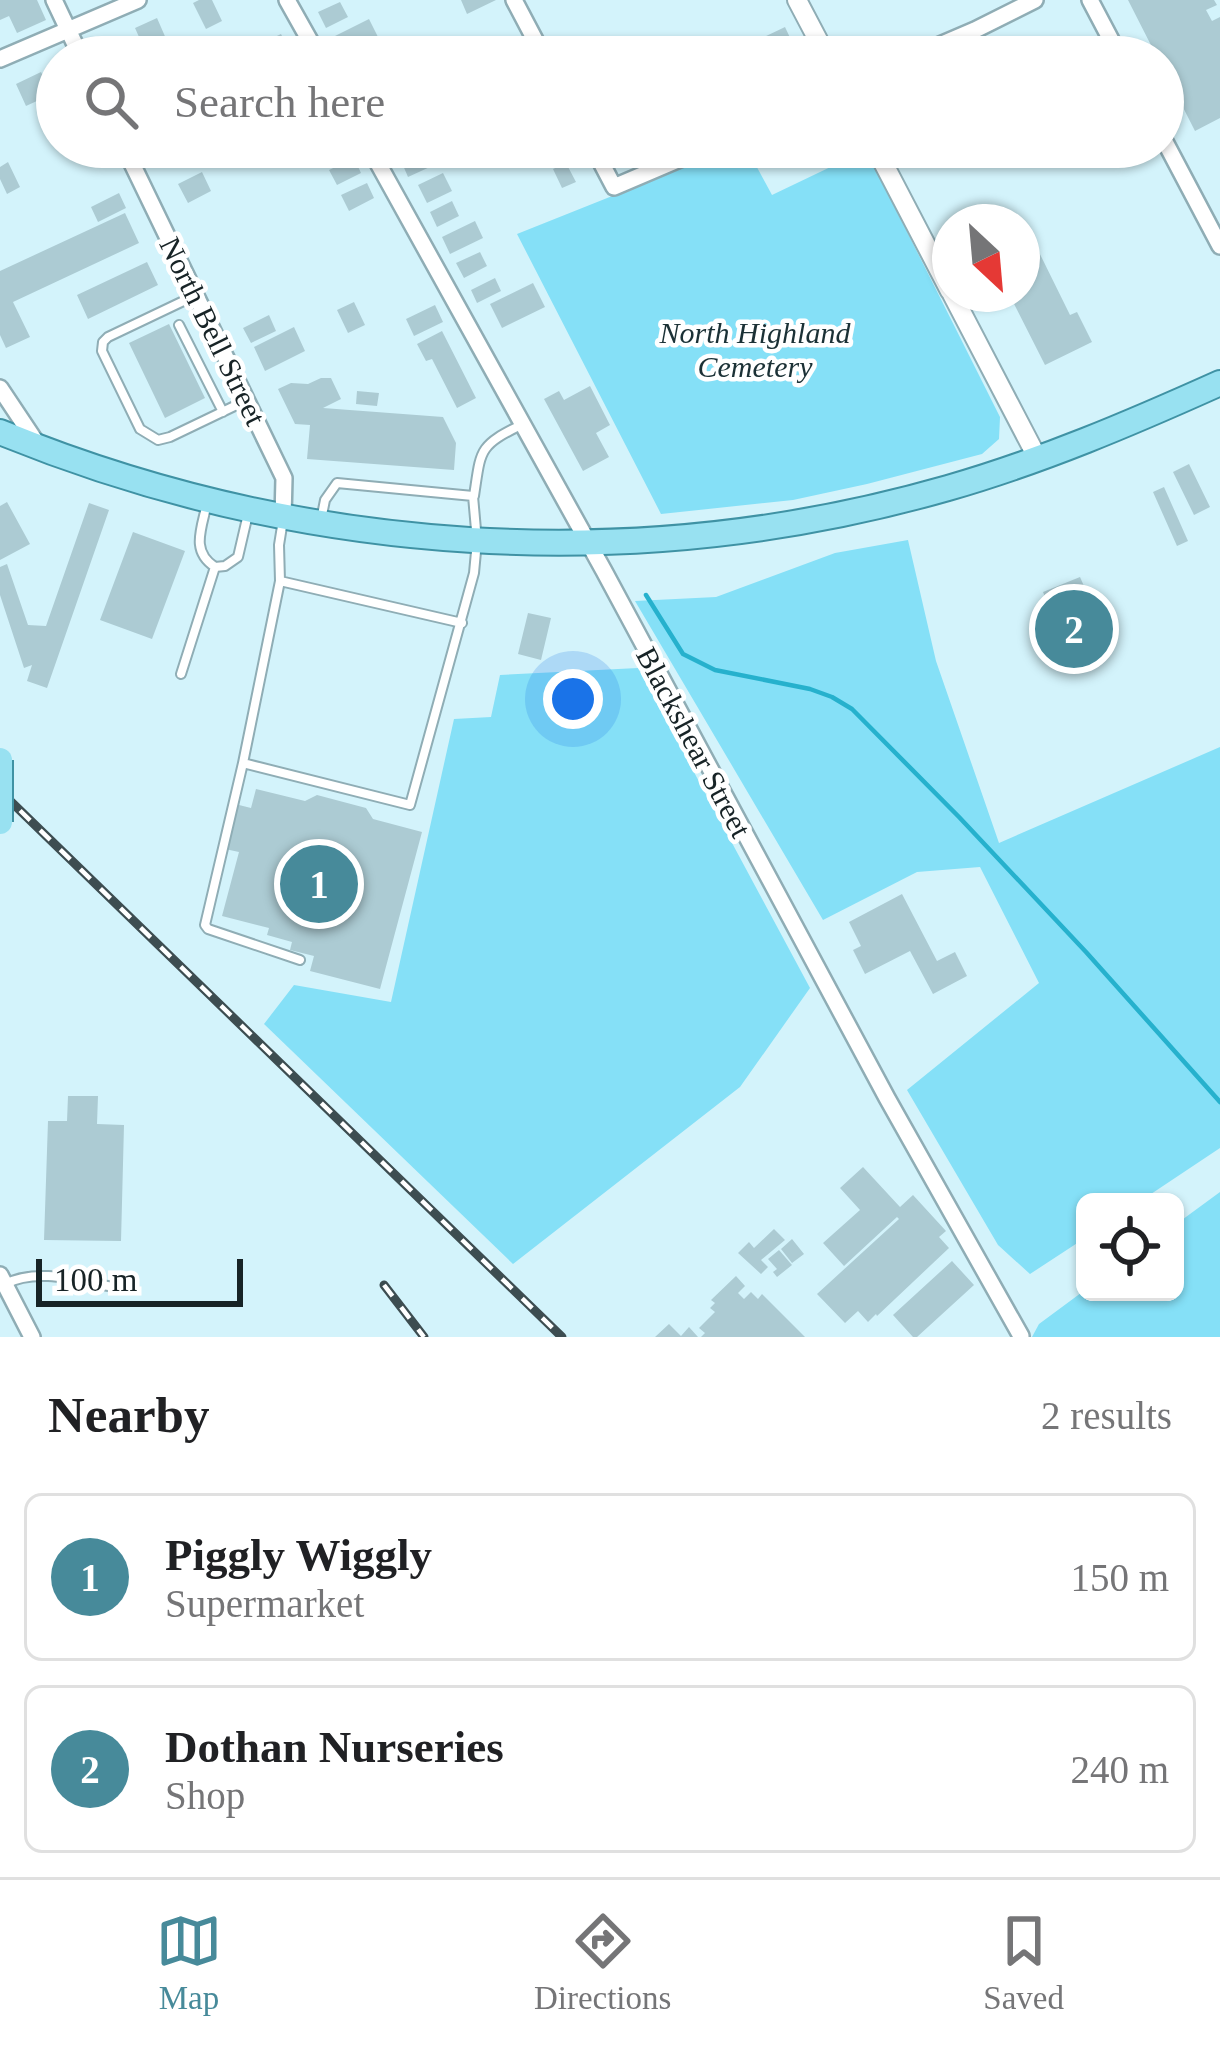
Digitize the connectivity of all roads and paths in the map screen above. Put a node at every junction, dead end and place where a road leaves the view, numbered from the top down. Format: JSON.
{"nodes":[{"id":1,"x":54,"y":0,"type":"edge"},
{"id":2,"x":138,"y":0,"type":"edge"},
{"id":3,"x":287,"y":0,"type":"edge"},
{"id":4,"x":514,"y":0,"type":"edge"},
{"id":5,"x":797,"y":0,"type":"edge"},
{"id":6,"x":1035,"y":0,"type":"edge"},
{"id":7,"x":1090,"y":0,"type":"edge"},
{"id":8,"x":68,"y":30,"type":"junction"},
{"id":9,"x":54,"y":36,"type":"edge"},
{"id":10,"x":71,"y":36,"type":"edge"},
{"id":11,"x":307,"y":36,"type":"edge"},
{"id":12,"x":533,"y":36,"type":"edge"},
{"id":13,"x":816,"y":36,"type":"edge"},
{"id":14,"x":963,"y":36,"type":"edge"},
{"id":15,"x":1109,"y":36,"type":"edge"},
{"id":16,"x":36,"y":44,"type":"edge"},
{"id":17,"x":0,"y":59,"type":"edge"},
{"id":18,"x":134,"y":168,"type":"edge"},
{"id":19,"x":381,"y":168,"type":"edge"},
{"id":20,"x":604,"y":168,"type":"edge"},
{"id":21,"x":659,"y":168,"type":"edge"},
{"id":22,"x":885,"y":168,"type":"edge"},
{"id":23,"x":1179,"y":168,"type":"edge"},
{"id":24,"x":1220,"y":246,"type":"edge"},
{"id":25,"x":932,"y":256,"type":"edge"},
{"id":26,"x":196,"y":295,"type":"junction"},
{"id":27,"x":961,"y":312,"type":"edge"},
{"id":28,"x":179,"y":325,"type":"dead end"},
{"id":29,"x":1220,"y":383,"type":"edge"},
{"id":30,"x":0,"y":388,"type":"edge"},
{"id":31,"x":247,"y":400,"type":"junction"},
{"id":32,"x":223,"y":412,"type":"junction"},
{"id":33,"x":522,"y":424,"type":"junction"},
{"id":34,"x":0,"y":433,"type":"edge"},
{"id":35,"x":41,"y":449,"type":"junction"},
{"id":36,"x":1038,"y":459,"type":"junction"},
{"id":37,"x":473,"y":496,"type":"junction"},
{"id":38,"x":207,"y":501,"type":"junction"},
{"id":39,"x":249,"y":511,"type":"junction"},
{"id":40,"x":283,"y":518,"type":"junction"},
{"id":41,"x":320,"y":525,"type":"junction"},
{"id":42,"x":477,"y":541,"type":"junction"},
{"id":43,"x":588,"y":544,"type":"junction"},
{"id":44,"x":215,"y":567,"type":"junction"},
{"id":45,"x":280,"y":581,"type":"junction"},
{"id":46,"x":462,"y":623,"type":"junction"},
{"id":47,"x":181,"y":674,"type":"dead end"},
{"id":48,"x":0,"y":760,"type":"edge"},
{"id":49,"x":243,"y":763,"type":"junction"},
{"id":50,"x":0,"y":822,"type":"edge"},
{"id":51,"x":300,"y":960,"type":"dead end"},
{"id":52,"x":2,"y":1279,"type":"edge"},
{"id":53,"x":114,"y":1287,"type":"dead end"},
{"id":54,"x":1021,"y":1336,"type":"edge"},
{"id":55,"x":32,"y":1337,"type":"edge"}],
"edges":[{"from":1,"to":8,"type":"street"},
{"from":2,"to":8,"type":"street"},
{"from":3,"to":11,"type":"street"},
{"from":4,"to":12,"type":"street"},
{"from":5,"to":13,"type":"street"},
{"from":6,"to":14,"type":"street"},
{"from":7,"to":15,"type":"street"},
{"from":8,"to":9,"type":"street"},
{"from":8,"to":10,"type":"street"},
{"from":16,"to":17,"type":"street"},
{"from":18,"to":26,"type":"street","name":"North Bell Street"},
{"from":19,"to":33,"type":"street","name":"Blackshear Street"},
{"from":20,"to":21,"type":"street"},
{"from":22,"to":25,"type":"street"},
{"from":23,"to":24,"type":"street"},
{"from":26,"to":31,"type":"street","name":"North Bell Street"},
{"from":26,"to":32,"type":"lane"},
{"from":27,"to":36,"type":"street"},
{"from":28,"to":32,"type":"lane"},
{"from":29,"to":36,"type":"main road"},
{"from":30,"to":35,"type":"street"},
{"from":31,"to":32,"type":"lane"},
{"from":31,"to":40,"type":"street","name":"North Bell Street"},
{"from":33,"to":37,"type":"lane"},
{"from":33,"to":43,"type":"street","name":"Blackshear Street"},
{"from":34,"to":35,"type":"main road"},
{"from":35,"to":38,"type":"main road"},
{"from":36,"to":43,"type":"main road"},
{"from":37,"to":41,"type":"lane"},
{"from":37,"to":42,"type":"lane"},
{"from":38,"to":39,"type":"main road"},
{"from":38,"to":44,"type":"lane"},
{"from":39,"to":40,"type":"main road"},
{"from":39,"to":44,"type":"lane"},
{"from":40,"to":41,"type":"main road"},
{"from":40,"to":45,"type":"lane"},
{"from":41,"to":42,"type":"main road"},
{"from":42,"to":43,"type":"main road"},
{"from":42,"to":46,"type":"lane"},
{"from":43,"to":54,"type":"street","name":"Blackshear Street"},
{"from":44,"to":47,"type":"lane"},
{"from":45,"to":46,"type":"lane"},
{"from":45,"to":49,"type":"lane"},
{"from":46,"to":49,"type":"lane"},
{"from":48,"to":50,"type":"main road","bridge":true},
{"from":49,"to":51,"type":"lane"},
{"from":52,"to":53,"type":"lane"},
{"from":52,"to":55,"type":"street"}]}
